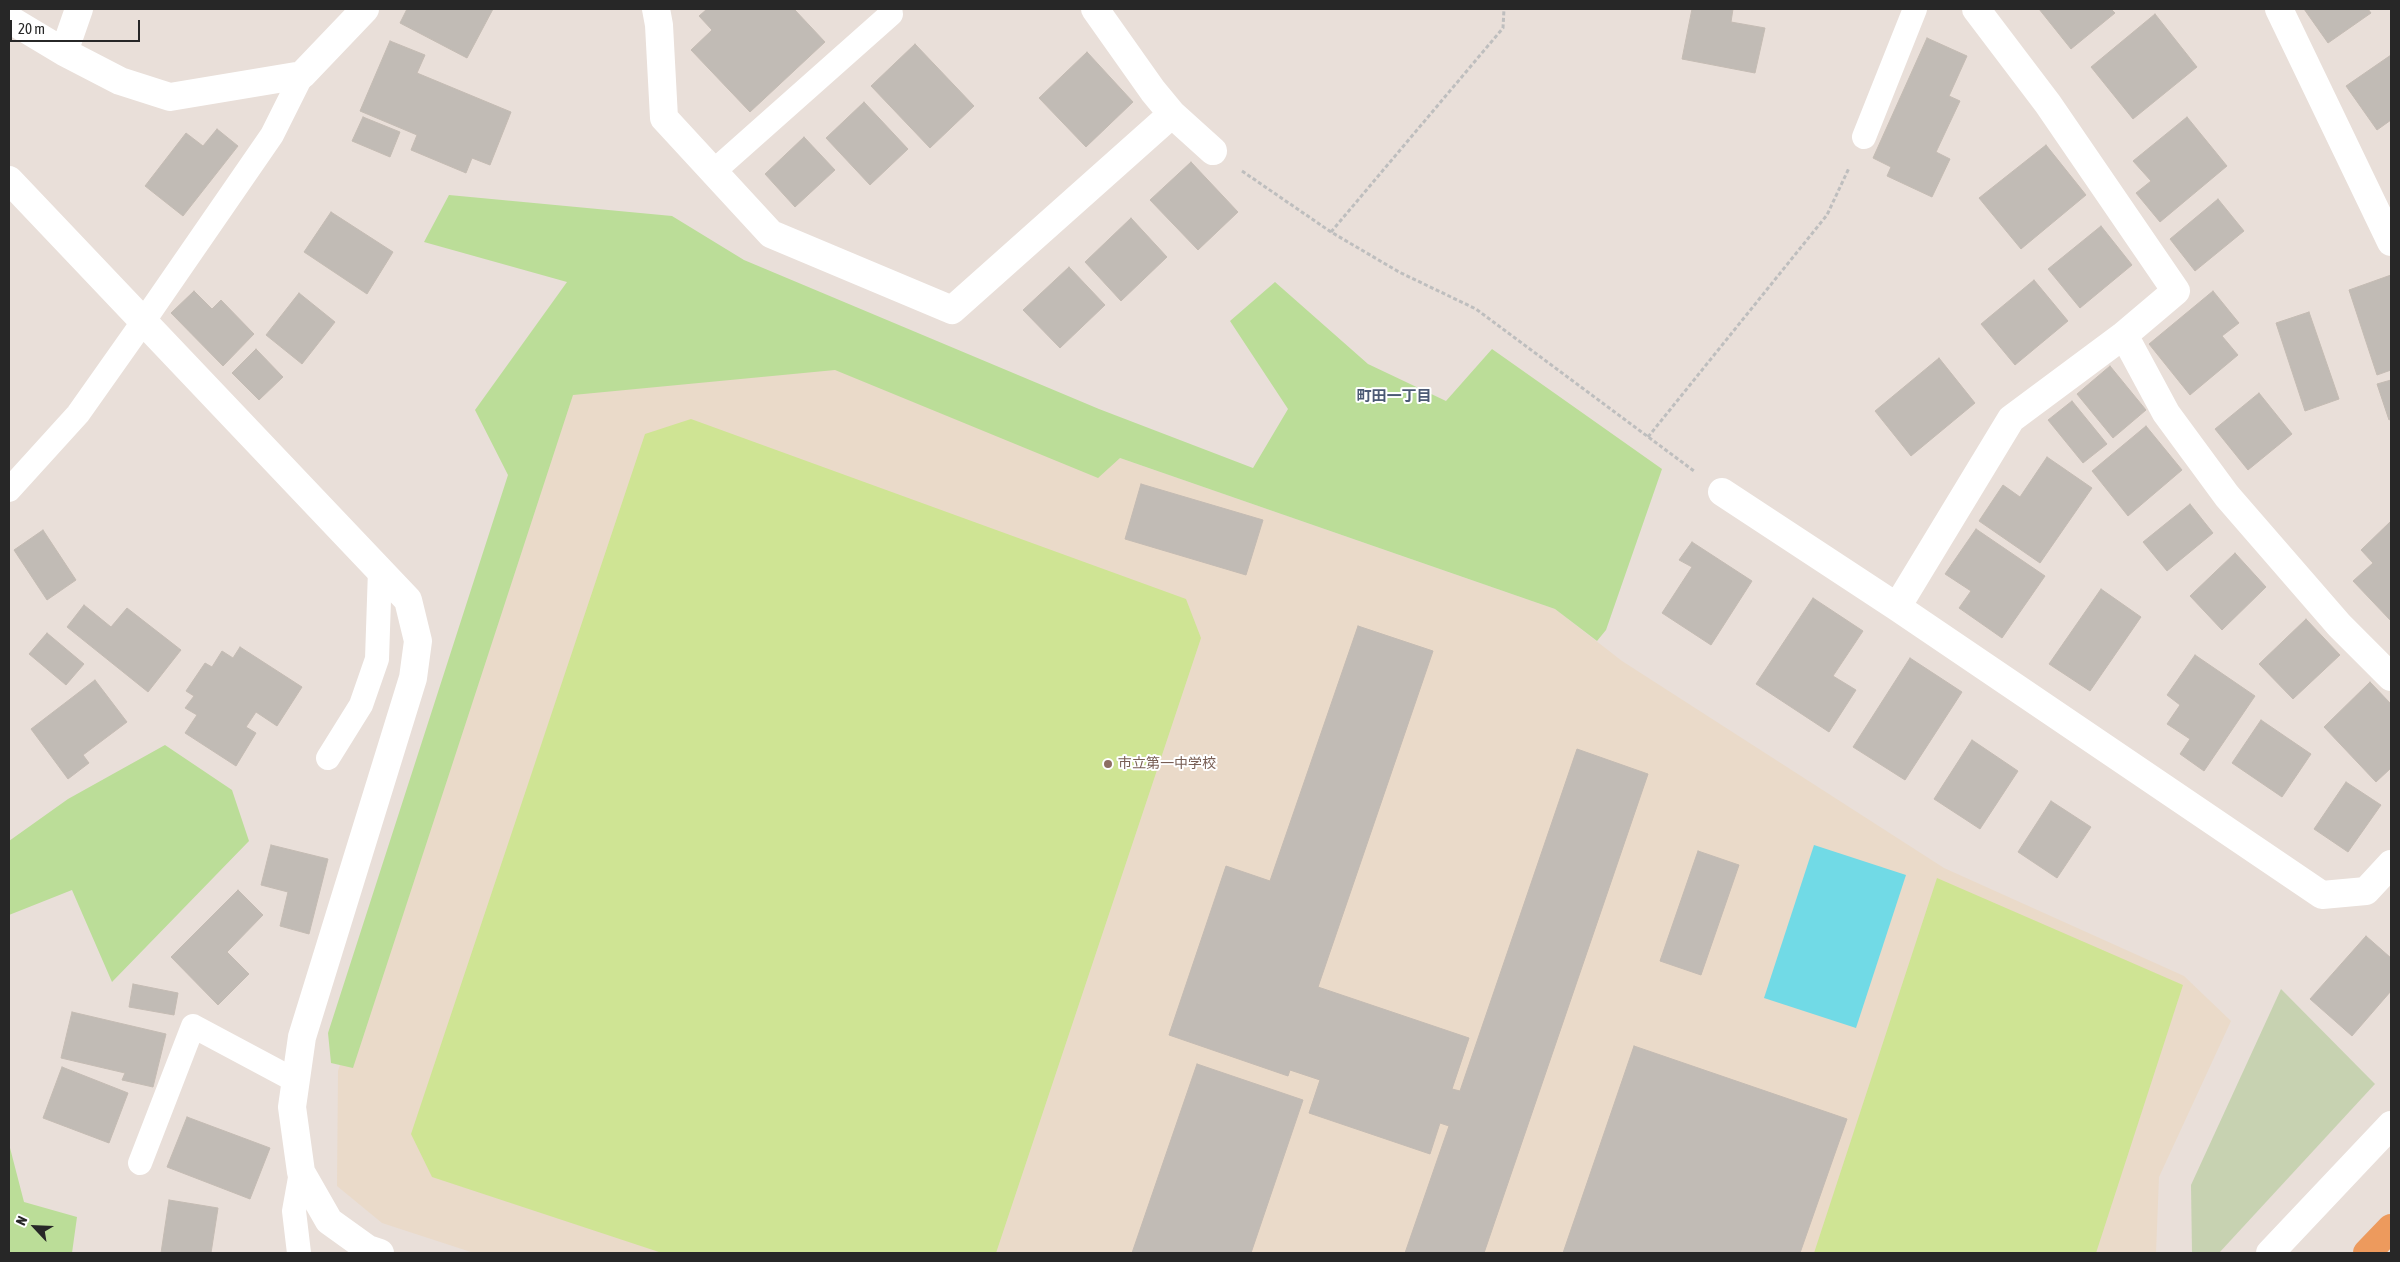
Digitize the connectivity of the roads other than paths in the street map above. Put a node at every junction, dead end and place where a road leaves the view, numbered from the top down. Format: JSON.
{"nodes":[{"id":1,"x":79,"y":9,"type":"edge"},
{"id":2,"x":365,"y":9,"type":"edge"},
{"id":3,"x":656,"y":9,"type":"edge"},
{"id":4,"x":1095,"y":9,"type":"edge"},
{"id":5,"x":1915,"y":9,"type":"edge"},
{"id":6,"x":1976,"y":9,"type":"edge"},
{"id":7,"x":2280,"y":9,"type":"edge"},
{"id":8,"x":891,"y":14,"type":"dead end"},
{"id":9,"x":9,"y":19,"type":"edge"},
{"id":10,"x":64,"y":52,"type":"junction"},
{"id":11,"x":302,"y":75,"type":"junction"},
{"id":12,"x":1172,"y":114,"type":"junction"},
{"id":13,"x":1864,"y":137,"type":"road end"},
{"id":14,"x":1213,"y":151,"type":"road end"},
{"id":15,"x":713,"y":172,"type":"junction"},
{"id":16,"x":9,"y":180,"type":"edge"},
{"id":17,"x":2391,"y":242,"type":"edge"},
{"id":18,"x":143,"y":322,"type":"junction"},
{"id":19,"x":2124,"y":335,"type":"junction"},
{"id":20,"x":9,"y":490,"type":"edge"},
{"id":21,"x":1722,"y":492,"type":"road end"},
{"id":22,"x":380,"y":570,"type":"junction"},
{"id":23,"x":1897,"y":607,"type":"junction"},
{"id":24,"x":2391,"y":677,"type":"edge"},
{"id":25,"x":328,"y":758,"type":"dead end"},
{"id":26,"x":2391,"y":864,"type":"edge"},
{"id":27,"x":296,"y":1081,"type":"junction"},
{"id":28,"x":2391,"y":1125,"type":"edge"},
{"id":29,"x":140,"y":1163,"type":"dead end"},
{"id":30,"x":301,"y":1172,"type":"junction"},
{"id":31,"x":2391,"y":1228,"type":"edge"},
{"id":32,"x":298,"y":1253,"type":"edge"},
{"id":33,"x":380,"y":1253,"type":"edge"},
{"id":34,"x":2270,"y":1253,"type":"edge"},
{"id":35,"x":2367,"y":1253,"type":"edge"}],
"edges":[{"from":1,"to":10,"type":"street"},
{"from":2,"to":11,"type":"street"},
{"from":3,"to":15,"type":"street"},
{"from":4,"to":12,"type":"street"},
{"from":5,"to":13,"type":"lane"},
{"from":6,"to":19,"type":"street"},
{"from":7,"to":17,"type":"street"},
{"from":8,"to":15,"type":"lane"},
{"from":9,"to":10,"type":"street"},
{"from":10,"to":11,"type":"street"},
{"from":11,"to":18,"type":"lane"},
{"from":12,"to":14,"type":"street"},
{"from":12,"to":15,"type":"street"},
{"from":16,"to":18,"type":"street"},
{"from":18,"to":20,"type":"lane"},
{"from":18,"to":22,"type":"street"},
{"from":19,"to":23,"type":"street"},
{"from":19,"to":24,"type":"street"},
{"from":21,"to":23,"type":"street"},
{"from":22,"to":25,"type":"lane"},
{"from":22,"to":27,"type":"street"},
{"from":23,"to":26,"type":"street"},
{"from":27,"to":29,"type":"lane"},
{"from":27,"to":30,"type":"street"},
{"from":28,"to":34,"type":"street"},
{"from":30,"to":32,"type":"lane"},
{"from":30,"to":33,"type":"street"},
{"from":31,"to":35,"type":"highway"}]}
